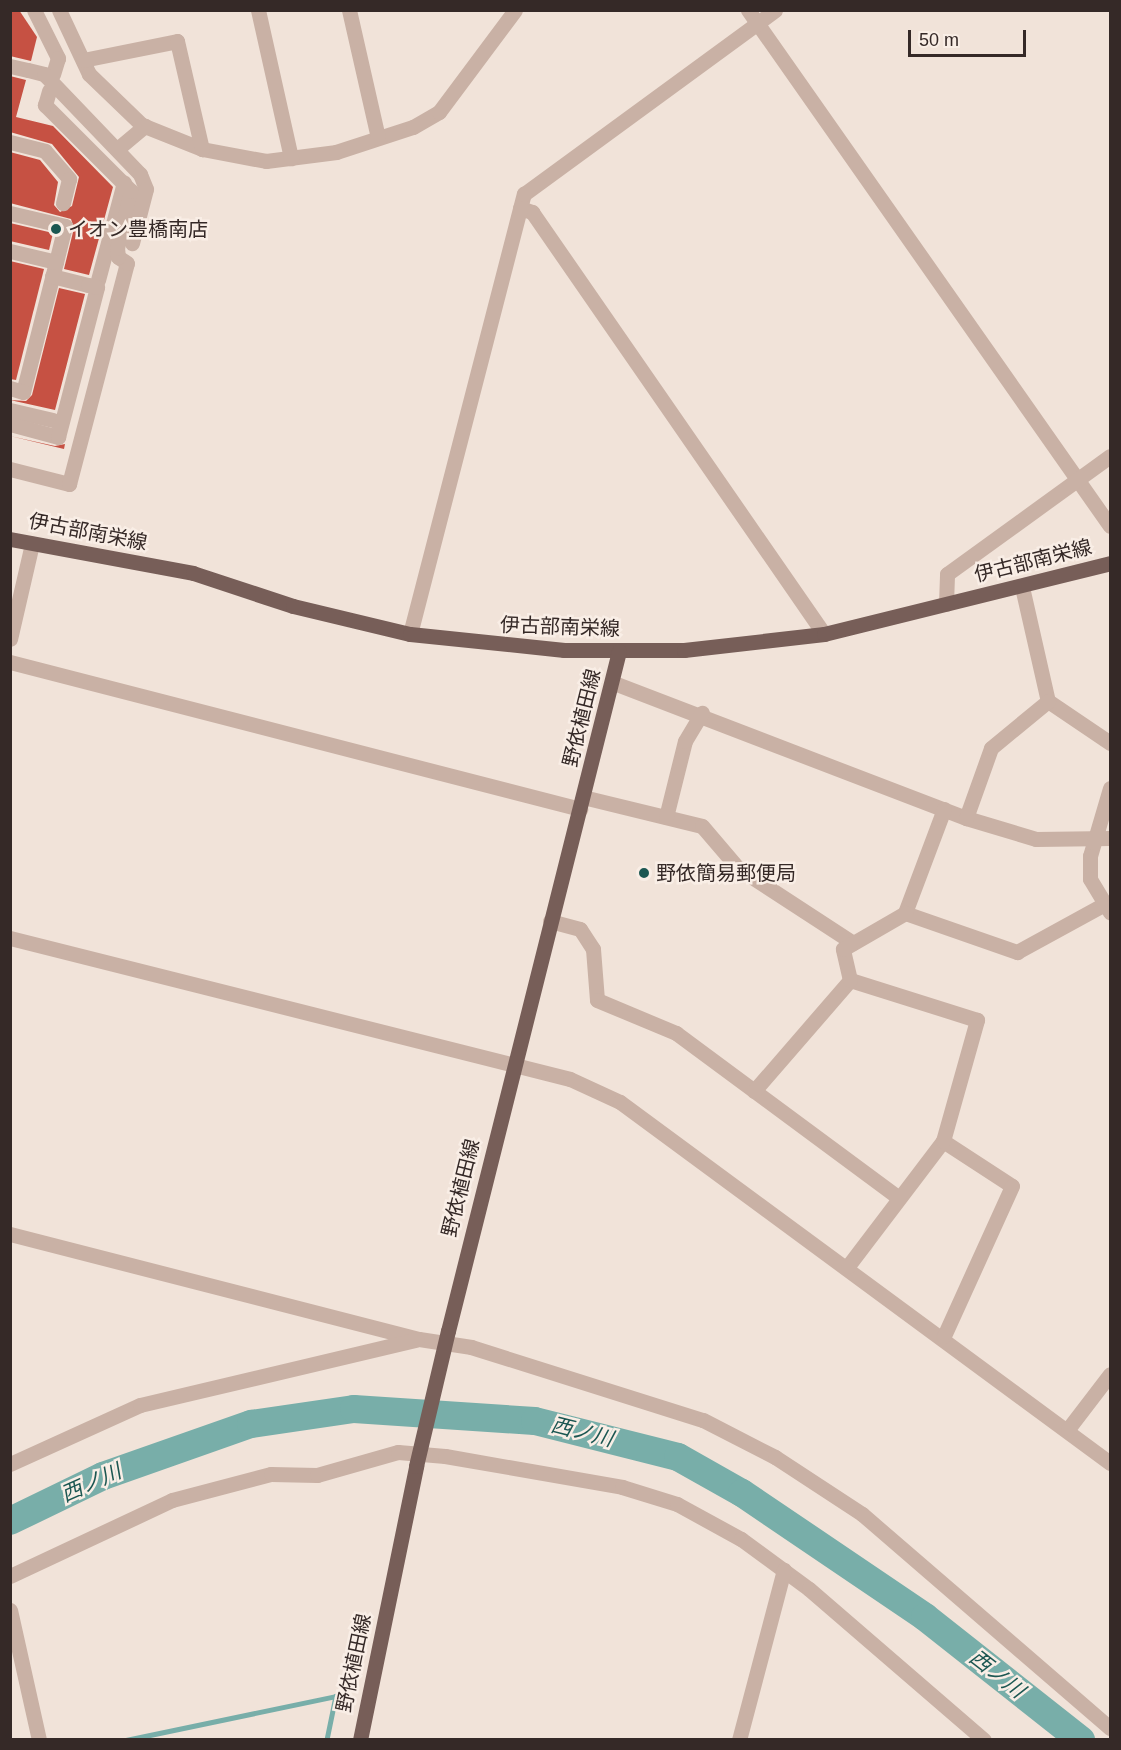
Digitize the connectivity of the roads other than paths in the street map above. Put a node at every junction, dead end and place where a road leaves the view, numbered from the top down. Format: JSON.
{"nodes":[{"id":1,"x":34,"y":10,"type":"edge"},
{"id":2,"x":58,"y":10,"type":"edge"},
{"id":3,"x":258,"y":10,"type":"edge"},
{"id":4,"x":349,"y":10,"type":"edge"},
{"id":5,"x":515,"y":10,"type":"edge"},
{"id":6,"x":775,"y":10,"type":"edge"},
{"id":7,"x":753,"y":17,"type":"edge"},
{"id":8,"x":83,"y":60,"type":"junction"},
{"id":9,"x":10,"y":66,"type":"edge"},
{"id":10,"x":54,"y":74,"type":"dead end"},
{"id":11,"x":49,"y":91,"type":"dead end"},
{"id":12,"x":145,"y":126,"type":"junction"},
{"id":13,"x":378,"y":138,"type":"junction"},
{"id":14,"x":10,"y":142,"type":"edge"},
{"id":15,"x":202,"y":149,"type":"junction"},
{"id":16,"x":111,"y":154,"type":"junction"},
{"id":17,"x":291,"y":158,"type":"junction"},
{"id":18,"x":124,"y":182,"type":"junction"},
{"id":19,"x":63,"y":202,"type":"dead end"},
{"id":20,"x":520,"y":208,"type":"junction"},
{"id":21,"x":10,"y":213,"type":"edge"},
{"id":22,"x":10,"y":250,"type":"edge"},
{"id":23,"x":127,"y":263,"type":"junction"},
{"id":24,"x":54,"y":269,"type":"junction"},
{"id":25,"x":93,"y":283,"type":"junction"},
{"id":26,"x":10,"y":388,"type":"edge"},
{"id":27,"x":10,"y":410,"type":"edge"},
{"id":28,"x":53,"y":420,"type":"dead end"},
{"id":29,"x":10,"y":424,"type":"edge"},
{"id":30,"x":1110,"y":456,"type":"edge"},
{"id":31,"x":10,"y":469,"type":"edge"},
{"id":32,"x":1078,"y":480,"type":"junction"},
{"id":33,"x":1110,"y":526,"type":"edge"},
{"id":34,"x":10,"y":539,"type":"edge"},
{"id":35,"x":32,"y":544,"type":"junction"},
{"id":36,"x":1110,"y":563,"type":"edge"},
{"id":37,"x":1022,"y":587,"type":"junction"},
{"id":38,"x":946,"y":604,"type":"junction"},
{"id":39,"x":410,"y":633,"type":"junction"},
{"id":40,"x":824,"y":634,"type":"junction"},
{"id":41,"x":10,"y":639,"type":"edge"},
{"id":42,"x":619,"y":651,"type":"junction"},
{"id":43,"x":10,"y":662,"type":"edge"},
{"id":44,"x":615,"y":683,"type":"junction"},
{"id":45,"x":1048,"y":701,"type":"junction"},
{"id":46,"x":702,"y":713,"type":"junction"},
{"id":47,"x":1110,"y":743,"type":"edge"},
{"id":48,"x":1110,"y":789,"type":"edge"},
{"id":49,"x":582,"y":803,"type":"junction"},
{"id":50,"x":944,"y":809,"type":"junction"},
{"id":51,"x":666,"y":817,"type":"junction"},
{"id":52,"x":966,"y":818,"type":"junction"},
{"id":53,"x":1103,"y":838,"type":"edge"},
{"id":54,"x":1107,"y":908,"type":"edge"},
{"id":55,"x":905,"y":913,"type":"junction"},
{"id":56,"x":550,"y":921,"type":"junction"},
{"id":57,"x":10,"y":938,"type":"edge"},
{"id":58,"x":853,"y":943,"type":"junction"},
{"id":59,"x":850,"y":980,"type":"junction"},
{"id":60,"x":512,"y":1066,"type":"junction"},
{"id":61,"x":754,"y":1091,"type":"junction"},
{"id":62,"x":943,"y":1141,"type":"junction"},
{"id":63,"x":899,"y":1198,"type":"junction"},
{"id":64,"x":10,"y":1234,"type":"edge"},
{"id":65,"x":848,"y":1266,"type":"junction"},
{"id":66,"x":944,"y":1336,"type":"junction"},
{"id":67,"x":418,"y":1339,"type":"junction"},
{"id":68,"x":1110,"y":1374,"type":"edge"},
{"id":69,"x":1068,"y":1429,"type":"junction"},
{"id":70,"x":1110,"y":1463,"type":"edge"},
{"id":71,"x":10,"y":1464,"type":"edge"},
{"id":72,"x":784,"y":1570,"type":"junction"},
{"id":73,"x":10,"y":1576,"type":"edge"},
{"id":74,"x":10,"y":1610,"type":"edge"},
{"id":75,"x":1110,"y":1728,"type":"edge"},
{"id":76,"x":39,"y":1740,"type":"edge"},
{"id":77,"x":360,"y":1740,"type":"edge"},
{"id":78,"x":739,"y":1740,"type":"edge"},
{"id":79,"x":984,"y":1740,"type":"edge"},
{"id":80,"x":1101,"y":1740,"type":"edge"}],
"edges":[{"from":1,"to":10,"type":"street"},
{"from":2,"to":8,"type":"street"},
{"from":3,"to":17,"type":"street"},
{"from":4,"to":13,"type":"street"},
{"from":5,"to":13,"type":"street"},
{"from":6,"to":7,"type":"street"},
{"from":7,"to":20,"type":"street"},
{"from":7,"to":32,"type":"street"},
{"from":8,"to":12,"type":"street"},
{"from":8,"to":15,"type":"street"},
{"from":9,"to":23,"type":"street","bridge":true},
{"from":11,"to":16,"type":"street"},
{"from":12,"to":15,"type":"street"},
{"from":12,"to":16,"type":"street"},
{"from":13,"to":17,"type":"street"},
{"from":14,"to":19,"type":"street"},
{"from":15,"to":17,"type":"street"},
{"from":16,"to":18,"type":"street"},
{"from":18,"to":23,"type":"street"},
{"from":18,"to":25,"type":"street"},
{"from":20,"to":39,"type":"street"},
{"from":20,"to":40,"type":"street"},
{"from":21,"to":24,"type":"street"},
{"from":22,"to":24,"type":"street"},
{"from":23,"to":31,"type":"street"},
{"from":24,"to":25,"type":"street"},
{"from":24,"to":26,"type":"street"},
{"from":25,"to":29,"type":"street","bridge":true},
{"from":27,"to":28,"type":"street"},
{"from":30,"to":32,"type":"street"},
{"from":32,"to":33,"type":"street"},
{"from":32,"to":38,"type":"street"},
{"from":34,"to":35,"type":"main road","name":"伊古部南栄線"},
{"from":35,"to":39,"type":"main road","name":"伊古部南栄線"},
{"from":35,"to":41,"type":"street"},
{"from":36,"to":37,"type":"main road","name":"伊古部南栄線"},
{"from":37,"to":38,"type":"main road","name":"伊古部南栄線"},
{"from":37,"to":45,"type":"street"},
{"from":38,"to":40,"type":"main road","name":"伊古部南栄線"},
{"from":39,"to":42,"type":"main road","name":"伊古部南栄線"},
{"from":40,"to":42,"type":"main road","name":"伊古部南栄線"},
{"from":42,"to":44,"type":"main road","name":"野依植田線"},
{"from":43,"to":49,"type":"street"},
{"from":44,"to":46,"type":"street"},
{"from":44,"to":49,"type":"main road","name":"野依植田線"},
{"from":45,"to":47,"type":"street"},
{"from":45,"to":52,"type":"street"},
{"from":46,"to":50,"type":"street"},
{"from":46,"to":51,"type":"street"},
{"from":48,"to":53,"type":"street"},
{"from":49,"to":51,"type":"street"},
{"from":49,"to":56,"type":"main road","name":"野依植田線"},
{"from":50,"to":52,"type":"street"},
{"from":50,"to":55,"type":"street"},
{"from":51,"to":58,"type":"street"},
{"from":52,"to":53,"type":"street"},
{"from":53,"to":54,"type":"street"},
{"from":54,"to":55,"type":"street"},
{"from":55,"to":58,"type":"street"},
{"from":56,"to":60,"type":"main road","name":"野依植田線"},
{"from":56,"to":61,"type":"street"},
{"from":57,"to":60,"type":"street"},
{"from":58,"to":59,"type":"street"},
{"from":59,"to":61,"type":"street"},
{"from":59,"to":62,"type":"street"},
{"from":60,"to":65,"type":"street"},
{"from":60,"to":77,"type":"main road","name":"野依植田線","bridge":true},
{"from":61,"to":63,"type":"street"},
{"from":62,"to":63,"type":"street"},
{"from":62,"to":66,"type":"street"},
{"from":63,"to":65,"type":"street"},
{"from":64,"to":67,"type":"street"},
{"from":65,"to":66,"type":"street"},
{"from":66,"to":69,"type":"street"},
{"from":67,"to":71,"type":"street"},
{"from":67,"to":75,"type":"street"},
{"from":68,"to":69,"type":"street"},
{"from":69,"to":70,"type":"street"},
{"from":72,"to":73,"type":"street"},
{"from":72,"to":78,"type":"street"},
{"from":72,"to":79,"type":"street"},
{"from":74,"to":76,"type":"street"},
{"from":75,"to":80,"type":"street"}]}
